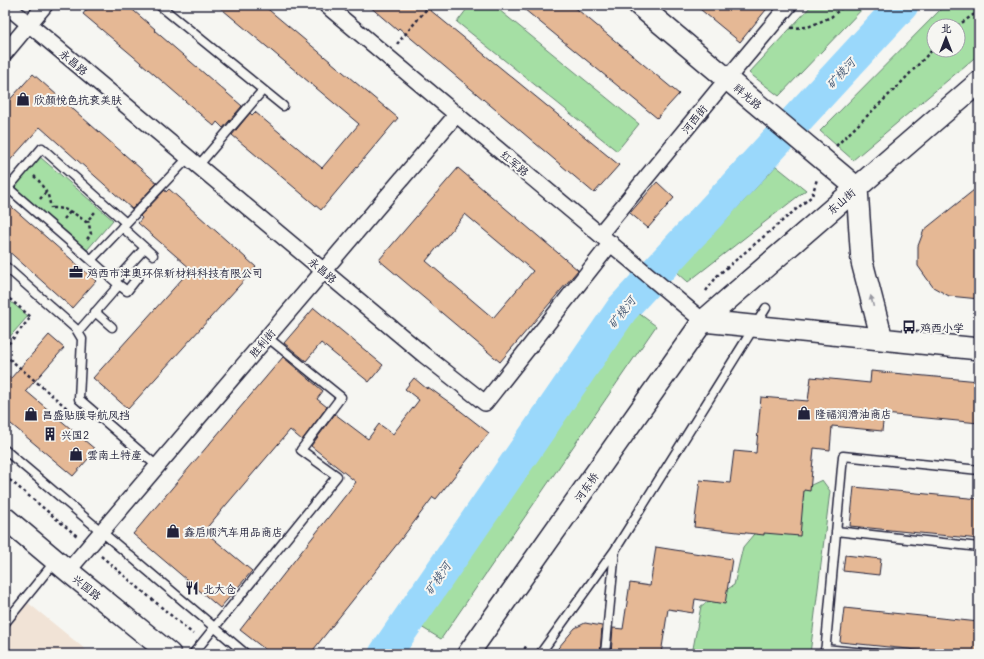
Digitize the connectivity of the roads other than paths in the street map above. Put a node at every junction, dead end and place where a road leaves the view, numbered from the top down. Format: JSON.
{"nodes":[{"id":1,"x":6,"y":5,"type":"edge"},
{"id":2,"x":45,"y":5,"type":"edge"},
{"id":3,"x":159,"y":5,"type":"edge"},
{"id":4,"x":326,"y":5,"type":"edge"},
{"id":5,"x":639,"y":5,"type":"edge"},
{"id":6,"x":789,"y":5,"type":"edge"},
{"id":7,"x":29,"y":24,"type":"junction"},
{"id":8,"x":5,"y":53,"type":"edge"},
{"id":9,"x":727,"y":79,"type":"junction"},
{"id":10,"x":979,"y":82,"type":"edge"},
{"id":11,"x":263,"y":90,"type":"junction"},
{"id":12,"x":283,"y":106,"type":"dead end"},
{"id":13,"x":457,"y":114,"type":"junction"},
{"id":14,"x":193,"y":162,"type":"junction"},
{"id":15,"x":857,"y":188,"type":"junction"},
{"id":16,"x":124,"y":225,"type":"junction"},
{"id":17,"x":604,"y":237,"type":"junction"},
{"id":18,"x":145,"y":248,"type":"junction"},
{"id":19,"x":153,"y":255,"type":"dead end"},
{"id":20,"x":91,"y":260,"type":"junction"},
{"id":21,"x":5,"y":266,"type":"edge"},
{"id":22,"x":323,"y":271,"type":"junction"},
{"id":23,"x":138,"y":277,"type":"dead end"},
{"id":24,"x":117,"y":283,"type":"junction"},
{"id":25,"x":766,"y":308,"type":"dead end"},
{"id":26,"x":95,"y":312,"type":"junction"},
{"id":27,"x":695,"y":314,"type":"junction"},
{"id":28,"x":755,"y":326,"type":"junction"},
{"id":29,"x":112,"y":327,"type":"dead end"},
{"id":30,"x":78,"y":332,"type":"junction"},
{"id":31,"x":267,"y":337,"type":"junction"},
{"id":32,"x":882,"y":339,"type":"junction"},
{"id":33,"x":979,"y":349,"type":"edge"},
{"id":34,"x":5,"y":450,"type":"edge"},
{"id":35,"x":157,"y":466,"type":"junction"},
{"id":36,"x":979,"y":470,"type":"edge"},
{"id":37,"x":5,"y":518,"type":"edge"},
{"id":38,"x":102,"y":531,"type":"junction"},
{"id":39,"x":836,"y":531,"type":"junction"},
{"id":40,"x":979,"y":547,"type":"edge"},
{"id":41,"x":615,"y":550,"type":"junction"},
{"id":42,"x":62,"y":566,"type":"junction"},
{"id":43,"x":5,"y":623,"type":"edge"},
{"id":44,"x":214,"y":627,"type":"junction"},
{"id":45,"x":825,"y":651,"type":"edge"},
{"id":46,"x":170,"y":654,"type":"edge"},
{"id":47,"x":193,"y":654,"type":"edge"},
{"id":48,"x":246,"y":654,"type":"edge"},
{"id":49,"x":468,"y":654,"type":"edge"},
{"id":50,"x":540,"y":654,"type":"edge"},
{"id":51,"x":605,"y":654,"type":"edge"},
{"id":52,"x":876,"y":654,"type":"edge"}],
"edges":[{"from":1,"to":7,"type":"street","name":"永昌路"},
{"from":2,"to":7,"type":"street"},
{"from":3,"to":11,"type":"lane"},
{"from":4,"to":13,"type":"street","name":"红军路"},
{"from":5,"to":9,"type":"main road","name":"祥光路"},
{"from":6,"to":9,"type":"street","name":"河西街"},
{"from":7,"to":8,"type":"street"},
{"from":7,"to":14,"type":"street","name":"永昌路"},
{"from":9,"to":15,"type":"main road","name":"祥光路"},
{"from":9,"to":17,"type":"street","name":"河西街"},
{"from":10,"to":15,"type":"main road","name":"东山街"},
{"from":11,"to":12,"type":"lane"},
{"from":11,"to":14,"type":"lane"},
{"from":13,"to":17,"type":"street","name":"红军路"},
{"from":13,"to":22,"type":"street","name":"胜利街"},
{"from":14,"to":16,"type":"lane"},
{"from":14,"to":22,"type":"street","name":"永昌路"},
{"from":15,"to":27,"type":"main road","name":"东山街"},
{"from":32,"to":15,"type":"main road","one_way":true},
{"from":16,"to":18,"type":"lane"},
{"from":16,"to":20,"type":"lane"},
{"from":16,"to":20,"type":"lane"},
{"from":17,"to":22,"type":"street","name":"永昌路"},
{"from":17,"to":27,"type":"street","name":"红军路"},
{"from":18,"to":19,"type":"lane"},
{"from":18,"to":24,"type":"lane"},
{"from":20,"to":24,"type":"lane"},
{"from":21,"to":30,"type":"lane"},
{"from":22,"to":31,"type":"street","name":"胜利街"},
{"from":23,"to":24,"type":"lane"},
{"from":24,"to":26,"type":"lane"},
{"from":25,"to":28,"type":"lane"},
{"from":26,"to":29,"type":"lane"},
{"from":26,"to":30,"type":"lane"},
{"from":27,"to":28,"type":"main road"},
{"from":27,"to":49,"type":"main road","name":"河东桥"},
{"from":28,"to":32,"type":"main road"},
{"from":28,"to":41,"type":"lane"},
{"from":30,"to":35,"type":"lane"},
{"from":31,"to":35,"type":"street","name":"胜利街"},
{"from":31,"to":44,"type":"lane"},
{"from":32,"to":33,"type":"main road"},
{"from":34,"to":38,"type":"lane"},
{"from":35,"to":38,"type":"street","name":"胜利街"},
{"from":36,"to":39,"type":"lane"},
{"from":37,"to":42,"type":"main road","name":"兴国路"},
{"from":38,"to":42,"type":"street","name":"胜利街"},
{"from":38,"to":44,"type":"lane"},
{"from":39,"to":40,"type":"lane"},
{"from":39,"to":45,"type":"lane"},
{"from":41,"to":50,"type":"lane"},
{"from":41,"to":51,"type":"lane"},
{"from":42,"to":43,"type":"lane"},
{"from":42,"to":46,"type":"main road","name":"兴国路"},
{"from":44,"to":47,"type":"lane"},
{"from":44,"to":48,"type":"lane"},
{"from":45,"to":52,"type":"lane"}]}
